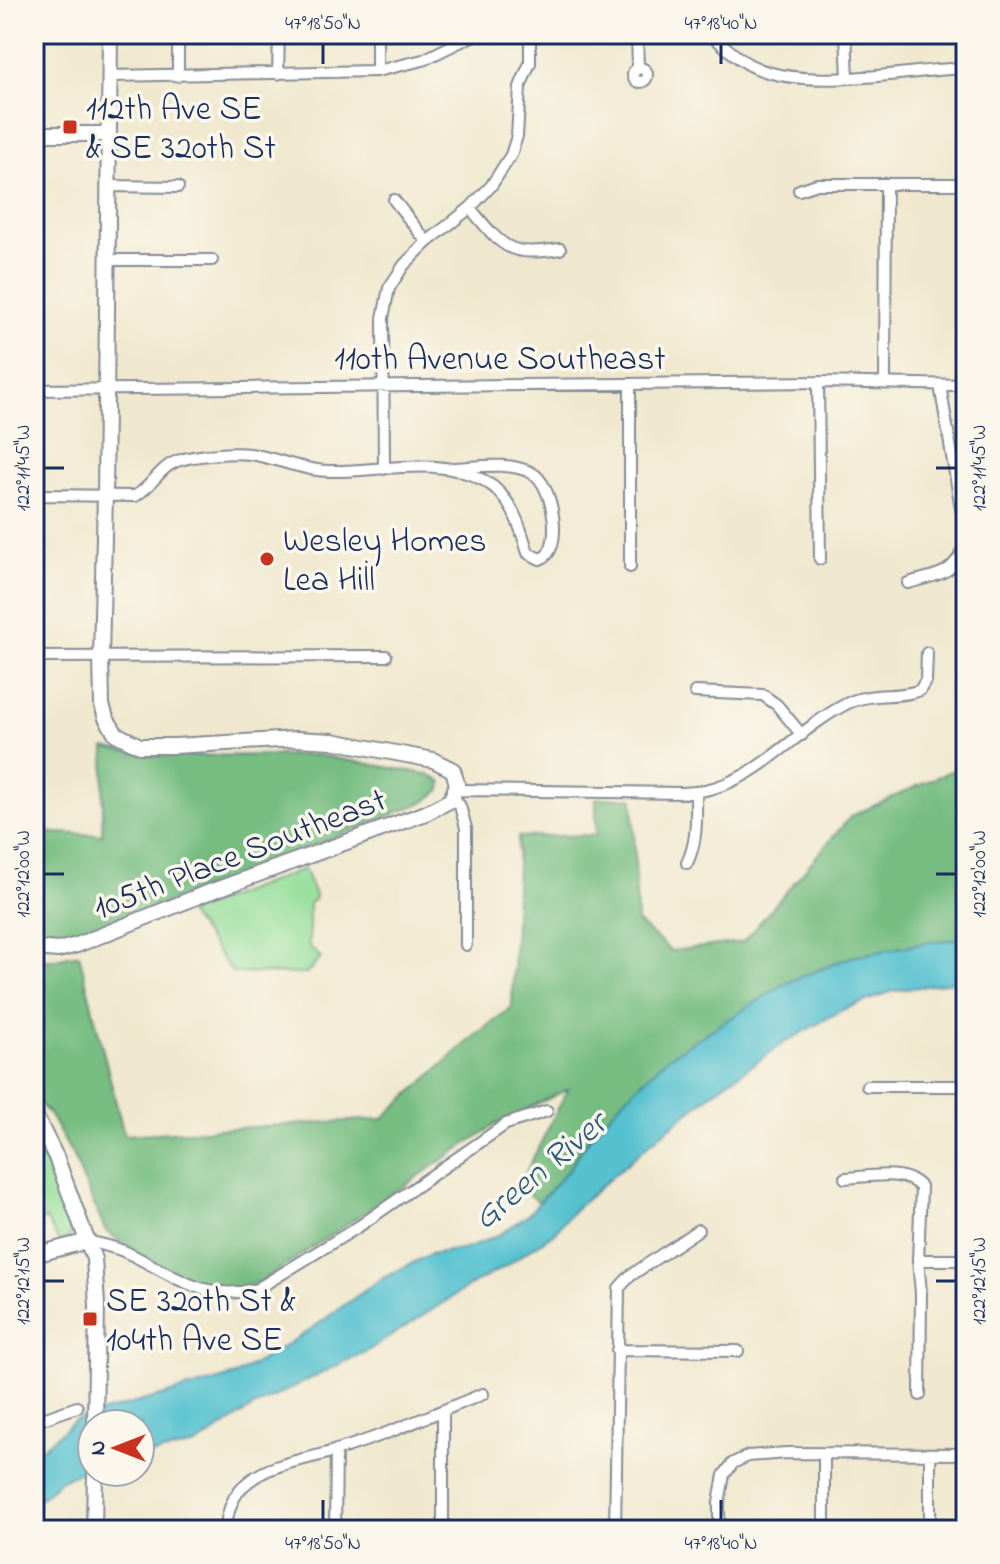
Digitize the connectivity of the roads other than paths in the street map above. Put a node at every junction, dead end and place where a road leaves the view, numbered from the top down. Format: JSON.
{"nodes":[{"id":1,"x":110,"y":34,"type":"edge"},
{"id":2,"x":178,"y":34,"type":"edge"},
{"id":3,"x":279,"y":34,"type":"edge"},
{"id":4,"x":377,"y":34,"type":"edge"},
{"id":5,"x":476,"y":34,"type":"edge"},
{"id":6,"x":530,"y":34,"type":"edge"},
{"id":7,"x":637,"y":34,"type":"edge"},
{"id":8,"x":711,"y":34,"type":"edge"},
{"id":9,"x":846,"y":34,"type":"edge"},
{"id":10,"x":966,"y":68,"type":"edge"},
{"id":11,"x":638,"y":69,"type":"dead end"},
{"id":12,"x":377,"y":71,"type":"junction"},
{"id":13,"x":278,"y":74,"type":"junction"},
{"id":14,"x":110,"y":76,"type":"junction"},
{"id":15,"x":178,"y":76,"type":"junction"},
{"id":16,"x":848,"y":78,"type":"junction"},
{"id":17,"x":34,"y":134,"type":"edge"},
{"id":18,"x":108,"y":134,"type":"junction"},
{"id":19,"x":886,"y":184,"type":"junction"},
{"id":20,"x":966,"y":184,"type":"edge"},
{"id":21,"x":107,"y":186,"type":"junction"},
{"id":22,"x":178,"y":187,"type":"dead end"},
{"id":23,"x":799,"y":190,"type":"dead end"},
{"id":24,"x":394,"y":200,"type":"dead end"},
{"id":25,"x":470,"y":208,"type":"junction"},
{"id":26,"x":427,"y":242,"type":"junction"},
{"id":27,"x":560,"y":249,"type":"dead end"},
{"id":28,"x":107,"y":260,"type":"junction"},
{"id":29,"x":212,"y":260,"type":"dead end"},
{"id":30,"x":818,"y":382,"type":"junction"},
{"id":31,"x":885,"y":383,"type":"junction"},
{"id":32,"x":630,"y":384,"type":"junction"},
{"id":33,"x":940,"y":385,"type":"junction"},
{"id":34,"x":966,"y":385,"type":"edge"},
{"id":35,"x":382,"y":386,"type":"junction"},
{"id":36,"x":34,"y":390,"type":"edge"},
{"id":37,"x":106,"y":391,"type":"junction"},
{"id":38,"x":452,"y":468,"type":"junction"},
{"id":39,"x":384,"y":469,"type":"junction"},
{"id":40,"x":35,"y":495,"type":"edge"},
{"id":41,"x":105,"y":496,"type":"junction"},
{"id":42,"x":966,"y":538,"type":"edge"},
{"id":43,"x":966,"y":545,"type":"edge"},
{"id":44,"x":36,"y":547,"type":"edge"},
{"id":45,"x":820,"y":559,"type":"dead end"},
{"id":46,"x":630,"y":567,"type":"dead end"},
{"id":47,"x":908,"y":583,"type":"dead end"},
{"id":48,"x":927,"y":653,"type":"dead end"},
{"id":49,"x":386,"y":656,"type":"dead end"},
{"id":50,"x":34,"y":657,"type":"edge"},
{"id":51,"x":101,"y":657,"type":"junction"},
{"id":52,"x":695,"y":692,"type":"dead end"},
{"id":53,"x":802,"y":735,"type":"junction"},
{"id":54,"x":696,"y":792,"type":"junction"},
{"id":55,"x":455,"y":793,"type":"junction"},
{"id":56,"x":687,"y":863,"type":"dead end"},
{"id":57,"x":466,"y":945,"type":"dead end"},
{"id":58,"x":34,"y":948,"type":"edge"},
{"id":59,"x":867,"y":1086,"type":"dead end"},
{"id":60,"x":966,"y":1086,"type":"edge"},
{"id":61,"x":547,"y":1111,"type":"dead end"},
{"id":62,"x":34,"y":1113,"type":"edge"},
{"id":63,"x":845,"y":1178,"type":"dead end"},
{"id":64,"x":698,"y":1230,"type":"dead end"},
{"id":65,"x":88,"y":1241,"type":"junction"},
{"id":66,"x":34,"y":1255,"type":"edge"},
{"id":67,"x":918,"y":1260,"type":"junction"},
{"id":68,"x":966,"y":1260,"type":"edge"},
{"id":69,"x":617,"y":1350,"type":"junction"},
{"id":70,"x":738,"y":1351,"type":"dead end"},
{"id":71,"x":483,"y":1394,"type":"dead end"},
{"id":72,"x":920,"y":1395,"type":"dead end"},
{"id":73,"x":77,"y":1407,"type":"dead end"},
{"id":74,"x":95,"y":1408,"type":"edge"},
{"id":75,"x":443,"y":1410,"type":"junction"},
{"id":76,"x":34,"y":1422,"type":"edge"},
{"id":77,"x":336,"y":1450,"type":"junction"},
{"id":78,"x":824,"y":1453,"type":"junction"},
{"id":79,"x":966,"y":1454,"type":"edge"},
{"id":80,"x":930,"y":1455,"type":"junction"},
{"id":81,"x":95,"y":1488,"type":"edge"},
{"id":82,"x":94,"y":1530,"type":"edge"},
{"id":83,"x":225,"y":1530,"type":"edge"},
{"id":84,"x":335,"y":1530,"type":"edge"},
{"id":85,"x":443,"y":1530,"type":"edge"},
{"id":86,"x":615,"y":1530,"type":"edge"},
{"id":87,"x":719,"y":1530,"type":"edge"},
{"id":88,"x":824,"y":1530,"type":"edge"},
{"id":89,"x":930,"y":1530,"type":"edge"}],
"edges":[{"from":1,"to":14,"type":"street"},
{"from":2,"to":15,"type":"street"},
{"from":3,"to":13,"type":"street"},
{"from":4,"to":12,"type":"street"},
{"from":5,"to":12,"type":"street"},
{"from":6,"to":25,"type":"street"},
{"from":7,"to":11,"type":"street"},
{"from":8,"to":16,"type":"street"},
{"from":9,"to":16,"type":"street"},
{"from":10,"to":16,"type":"street"},
{"from":12,"to":13,"type":"street"},
{"from":13,"to":15,"type":"street"},
{"from":14,"to":15,"type":"street"},
{"from":14,"to":18,"type":"street"},
{"from":17,"to":18,"type":"street"},
{"from":18,"to":21,"type":"street"},
{"from":19,"to":20,"type":"street"},
{"from":19,"to":23,"type":"street"},
{"from":19,"to":31,"type":"street"},
{"from":21,"to":22,"type":"street"},
{"from":21,"to":28,"type":"street"},
{"from":24,"to":26,"type":"street"},
{"from":25,"to":26,"type":"street"},
{"from":25,"to":27,"type":"street"},
{"from":26,"to":35,"type":"street"},
{"from":28,"to":29,"type":"street"},
{"from":28,"to":37,"type":"street"},
{"from":30,"to":31,"type":"street","name":"110th Avenue Southeast"},
{"from":30,"to":32,"type":"street","name":"110th Avenue Southeast"},
{"from":30,"to":45,"type":"street"},
{"from":31,"to":33,"type":"street","name":"110th Avenue Southeast"},
{"from":32,"to":35,"type":"street","name":"110th Avenue Southeast"},
{"from":32,"to":46,"type":"street"},
{"from":33,"to":34,"type":"street","name":"110th Avenue Southeast"},
{"from":33,"to":42,"type":"street"},
{"from":35,"to":37,"type":"street","name":"110th Avenue Southeast"},
{"from":35,"to":39,"type":"street"},
{"from":36,"to":37,"type":"street","name":"110th Avenue Southeast"},
{"from":37,"to":41,"type":"street"},
{"from":38,"to":38,"type":"street"},
{"from":38,"to":39,"type":"street"},
{"from":39,"to":41,"type":"street"},
{"from":40,"to":41,"type":"street"},
{"from":40,"to":44,"type":"street"},
{"from":41,"to":51,"type":"street"},
{"from":43,"to":47,"type":"street"},
{"from":48,"to":53,"type":"street"},
{"from":49,"to":51,"type":"street"},
{"from":50,"to":51,"type":"street"},
{"from":51,"to":55,"type":"street"},
{"from":52,"to":53,"type":"street"},
{"from":53,"to":54,"type":"street"},
{"from":54,"to":55,"type":"street"},
{"from":54,"to":56,"type":"street"},
{"from":55,"to":57,"type":"street"},
{"from":55,"to":58,"type":"street","name":"105th Place Southeast"},
{"from":59,"to":60,"type":"street"},
{"from":61,"to":65,"type":"street"},
{"from":62,"to":65,"type":"street"},
{"from":63,"to":67,"type":"street"},
{"from":64,"to":69,"type":"street"},
{"from":65,"to":66,"type":"street"},
{"from":65,"to":74,"type":"street"},
{"from":67,"to":68,"type":"street"},
{"from":67,"to":72,"type":"street"},
{"from":69,"to":70,"type":"street"},
{"from":69,"to":86,"type":"street"},
{"from":71,"to":75,"type":"street"},
{"from":73,"to":76,"type":"street"},
{"from":75,"to":77,"type":"street"},
{"from":75,"to":85,"type":"street"},
{"from":77,"to":83,"type":"street"},
{"from":77,"to":84,"type":"street"},
{"from":78,"to":80,"type":"street"},
{"from":78,"to":87,"type":"street"},
{"from":78,"to":88,"type":"street"},
{"from":79,"to":80,"type":"street"},
{"from":80,"to":89,"type":"street"},
{"from":81,"to":82,"type":"street"}]}
